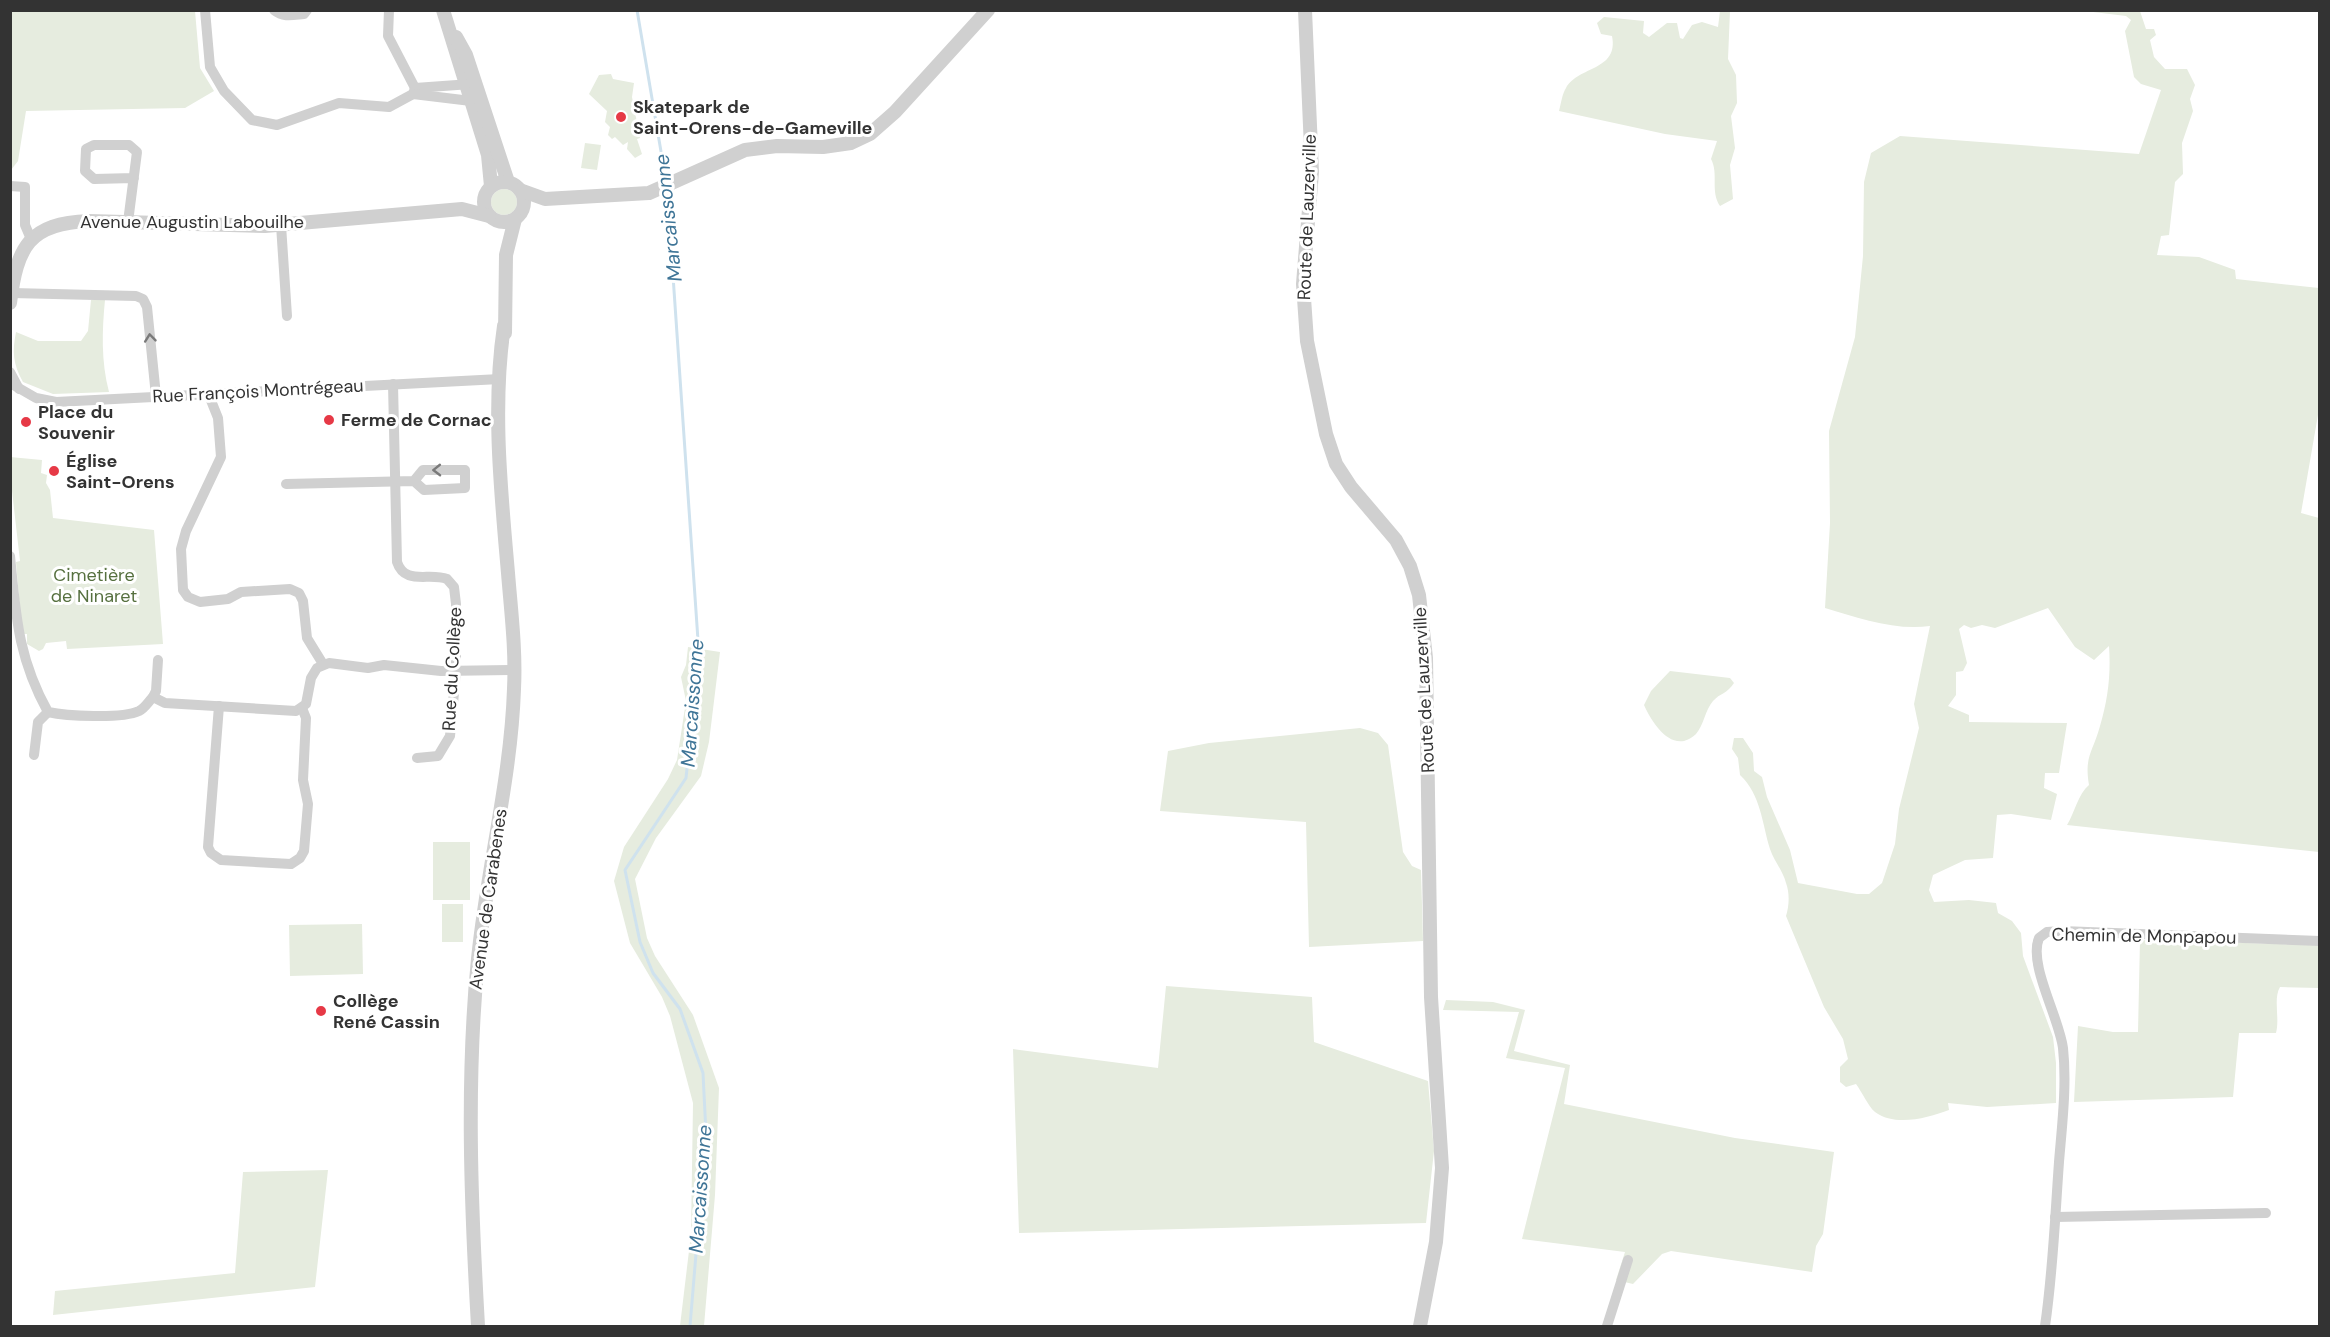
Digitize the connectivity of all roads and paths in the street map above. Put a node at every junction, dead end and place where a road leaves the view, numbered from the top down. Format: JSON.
{"nodes":[{"id":1,"x":205,"y":10,"type":"edge"},
{"id":2,"x":274,"y":10,"type":"edge"},
{"id":3,"x":307,"y":10,"type":"edge"},
{"id":4,"x":389,"y":10,"type":"edge"},
{"id":5,"x":445,"y":10,"type":"edge"},
{"id":6,"x":988,"y":10,"type":"edge"},
{"id":7,"x":1305,"y":10,"type":"edge"},
{"id":8,"x":470,"y":84,"type":"junction"},
{"id":9,"x":414,"y":91,"type":"junction"},
{"id":10,"x":471,"y":101,"type":"junction"},
{"id":11,"x":134,"y":178,"type":"junction"},
{"id":12,"x":10,"y":186,"type":"edge"},
{"id":13,"x":514,"y":186,"type":"junction"},
{"id":14,"x":488,"y":190,"type":"junction"},
{"id":15,"x":545,"y":199,"type":"junction"},
{"id":16,"x":462,"y":209,"type":"junction"},
{"id":17,"x":518,"y":215,"type":"junction"},
{"id":18,"x":491,"y":218,"type":"junction"},
{"id":19,"x":129,"y":222,"type":"junction"},
{"id":20,"x":281,"y":225,"type":"junction"},
{"id":21,"x":31,"y":239,"type":"junction"},
{"id":22,"x":506,"y":255,"type":"junction"},
{"id":23,"x":11,"y":298,"type":"edge"},
{"id":24,"x":287,"y":316,"type":"dead end"},
{"id":25,"x":504,"y":326,"type":"junction"},
{"id":26,"x":10,"y":372,"type":"edge"},
{"id":27,"x":500,"y":379,"type":"junction"},
{"id":28,"x":393,"y":384,"type":"junction"},
{"id":29,"x":15,"y":386,"type":"edge"},
{"id":30,"x":208,"y":393,"type":"junction"},
{"id":31,"x":156,"y":396,"type":"junction"},
{"id":32,"x":501,"y":473,"type":"junction"},
{"id":33,"x":414,"y":481,"type":"dead end"},
{"id":34,"x":394,"y":482,"type":"junction"},
{"id":35,"x":286,"y":484,"type":"dead end"},
{"id":36,"x":10,"y":556,"type":"edge"},
{"id":37,"x":158,"y":660,"type":"dead end"},
{"id":38,"x":323,"y":664,"type":"junction"},
{"id":39,"x":515,"y":670,"type":"junction"},
{"id":40,"x":456,"y":671,"type":"junction"},
{"id":41,"x":153,"y":697,"type":"junction"},
{"id":42,"x":219,"y":706,"type":"junction"},
{"id":43,"x":302,"y":708,"type":"junction"},
{"id":44,"x":48,"y":712,"type":"junction"},
{"id":45,"x":34,"y":755,"type":"dead end"},
{"id":46,"x":417,"y":758,"type":"dead end"},
{"id":47,"x":2319,"y":941,"type":"edge"},
{"id":48,"x":2266,"y":1213,"type":"dead end"},
{"id":49,"x":2055,"y":1217,"type":"junction"},
{"id":50,"x":1628,"y":1260,"type":"dead end"},
{"id":51,"x":478,"y":1326,"type":"edge"},
{"id":52,"x":1420,"y":1326,"type":"edge"},
{"id":53,"x":1607,"y":1326,"type":"edge"},
{"id":54,"x":2045,"y":1326,"type":"edge"}],
"edges":[{"from":1,"to":9,"type":"street"},
{"from":2,"to":3,"type":"street"},
{"from":4,"to":9,"type":"street"},
{"from":5,"to":8,"type":"street"},
{"from":6,"to":15,"type":"street"},
{"from":7,"to":52,"type":"street","name":"Route de Lauzerville"},
{"from":8,"to":9,"type":"street"},
{"from":8,"to":10,"type":"street"},
{"from":8,"to":13,"type":"street"},
{"from":9,"to":10,"type":"street"},
{"from":10,"to":14,"type":"street"},
{"from":11,"to":11,"type":"street"},
{"from":11,"to":19,"type":"street"},
{"from":12,"to":21,"type":"street"},
{"from":13,"to":14,"type":"street"},
{"from":13,"to":15,"type":"street"},
{"from":13,"to":17,"type":"street"},
{"from":14,"to":16,"type":"street","name":"Avenue Augustin Labouilhe"},
{"from":14,"to":18,"type":"street"},
{"from":15,"to":17,"type":"street"},
{"from":16,"to":18,"type":"street","name":"Avenue Augustin Labouilhe"},
{"from":16,"to":20,"type":"street","name":"Avenue Augustin Labouilhe"},
{"from":17,"to":18,"type":"street"},
{"from":17,"to":22,"type":"street","name":"Avenue de Carabenes"},
{"from":18,"to":22,"type":"street","name":"Avenue de Carabenes"},
{"from":19,"to":20,"type":"street","name":"Avenue Augustin Labouilhe"},
{"from":19,"to":21,"type":"street","name":"Avenue Augustin Labouilhe"},
{"from":20,"to":24,"type":"street"},
{"from":21,"to":23,"type":"street"},
{"from":22,"to":25,"type":"street","name":"Avenue de Carabenes"},
{"from":31,"to":23,"type":"street","one_way":true},
{"from":25,"to":27,"type":"street","name":"Avenue de Carabenes"},
{"from":25,"to":32,"type":"street","name":"Avenue de Carabenes"},
{"from":26,"to":29,"type":"street"},
{"from":27,"to":28,"type":"street","name":"Rue François Montrégeau"},
{"from":27,"to":32,"type":"street","name":"Avenue de Carabenes"},
{"from":28,"to":30,"type":"street","name":"Rue François Montrégeau"},
{"from":28,"to":34,"type":"street","name":"Rue du Collège"},
{"from":29,"to":31,"type":"street","name":"Rue François Montrégeau"},
{"from":30,"to":31,"type":"street","name":"Rue François Montrégeau"},
{"from":30,"to":38,"type":"street"},
{"from":32,"to":39,"type":"street","name":"Avenue de Carabenes"},
{"from":33,"to":34,"type":"street"},
{"from":34,"to":35,"type":"street"},
{"from":34,"to":40,"type":"street","name":"Rue du Collège"},
{"from":36,"to":44,"type":"street"},
{"from":37,"to":41,"type":"street"},
{"from":38,"to":40,"type":"street"},
{"from":38,"to":43,"type":"street"},
{"from":39,"to":40,"type":"street"},
{"from":39,"to":51,"type":"street","name":"Avenue de Carabenes"},
{"from":40,"to":46,"type":"street","name":"Rue du Collège"},
{"from":41,"to":42,"type":"street"},
{"from":41,"to":44,"type":"street"},
{"from":42,"to":43,"type":"street"},
{"from":42,"to":43,"type":"street"},
{"from":44,"to":45,"type":"street"},
{"from":47,"to":49,"type":"street","name":"Chemin de Monpapou"},
{"from":48,"to":49,"type":"street"},
{"from":49,"to":54,"type":"street","name":"Chemin de Monpapou"},
{"from":50,"to":53,"type":"street"}]}
